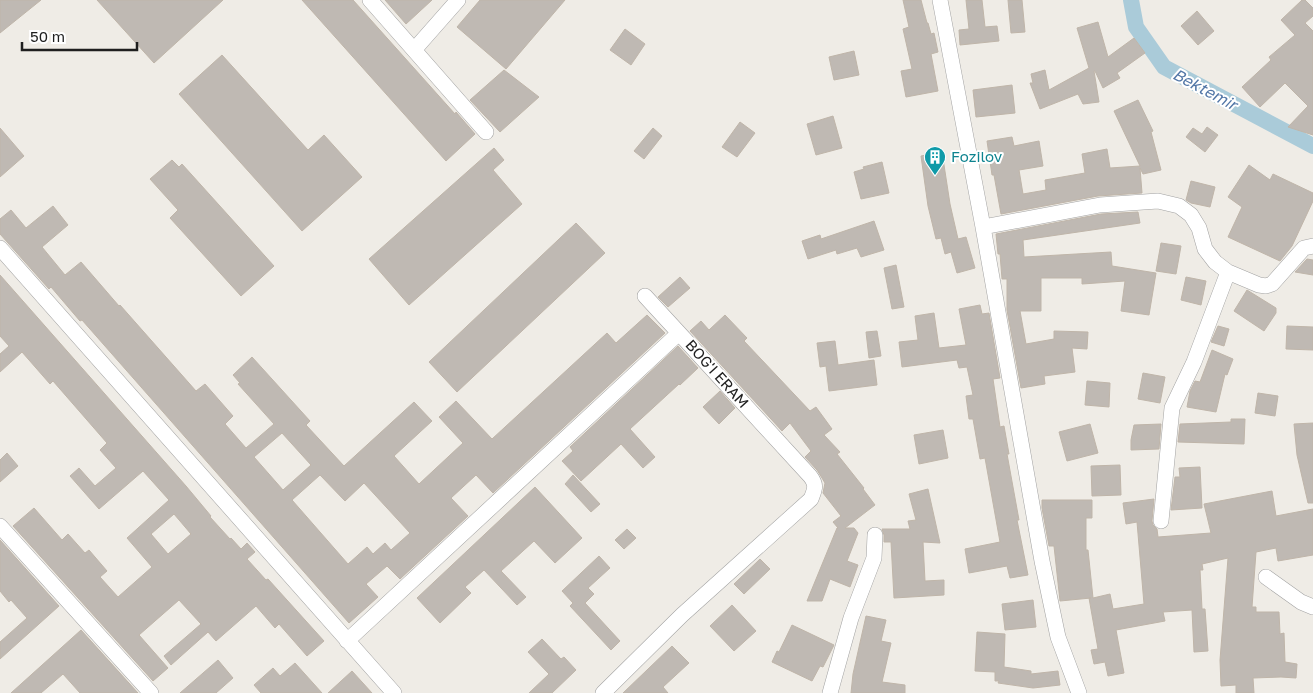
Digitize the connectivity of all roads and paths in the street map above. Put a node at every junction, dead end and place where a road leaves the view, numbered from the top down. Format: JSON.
{"nodes":[{"id":1,"x":370,"y":0,"type":"edge"},
{"id":2,"x":458,"y":0,"type":"edge"},
{"id":3,"x":940,"y":0,"type":"edge"},
{"id":4,"x":414,"y":50,"type":"junction"},
{"id":5,"x":486,"y":132,"type":"dead end"},
{"id":6,"x":983,"y":227,"type":"junction"},
{"id":7,"x":1313,"y":246,"type":"edge"},
{"id":8,"x":0,"y":248,"type":"edge"},
{"id":9,"x":1228,"y":272,"type":"junction"},
{"id":10,"x":645,"y":296,"type":"dead end"},
{"id":11,"x":679,"y":333,"type":"junction"},
{"id":12,"x":1161,"y":521,"type":"dead end"},
{"id":13,"x":0,"y":526,"type":"edge"},
{"id":14,"x":875,"y":535,"type":"dead end"},
{"id":15,"x":1266,"y":577,"type":"dead end"},
{"id":16,"x":1313,"y":607,"type":"edge"},
{"id":17,"x":347,"y":641,"type":"junction"},
{"id":18,"x":151,"y":693,"type":"edge"},
{"id":19,"x":394,"y":693,"type":"edge"},
{"id":20,"x":602,"y":693,"type":"edge"},
{"id":21,"x":830,"y":693,"type":"edge"},
{"id":22,"x":1079,"y":693,"type":"edge"}],
"edges":[{"from":1,"to":4,"type":"street"},
{"from":2,"to":4,"type":"street"},
{"from":3,"to":6,"type":"street"},
{"from":4,"to":5,"type":"street"},
{"from":6,"to":9,"type":"street"},
{"from":6,"to":22,"type":"street"},
{"from":7,"to":9,"type":"street"},
{"from":8,"to":17,"type":"street"},
{"from":9,"to":12,"type":"street"},
{"from":10,"to":11,"type":"street"},
{"from":11,"to":17,"type":"street","name":"BOG'I ERAM"},
{"from":11,"to":20,"type":"street","name":"BOG'I ERAM"},
{"from":13,"to":18,"type":"street"},
{"from":14,"to":21,"type":"street"},
{"from":15,"to":16,"type":"street"},
{"from":17,"to":19,"type":"street"}]}
